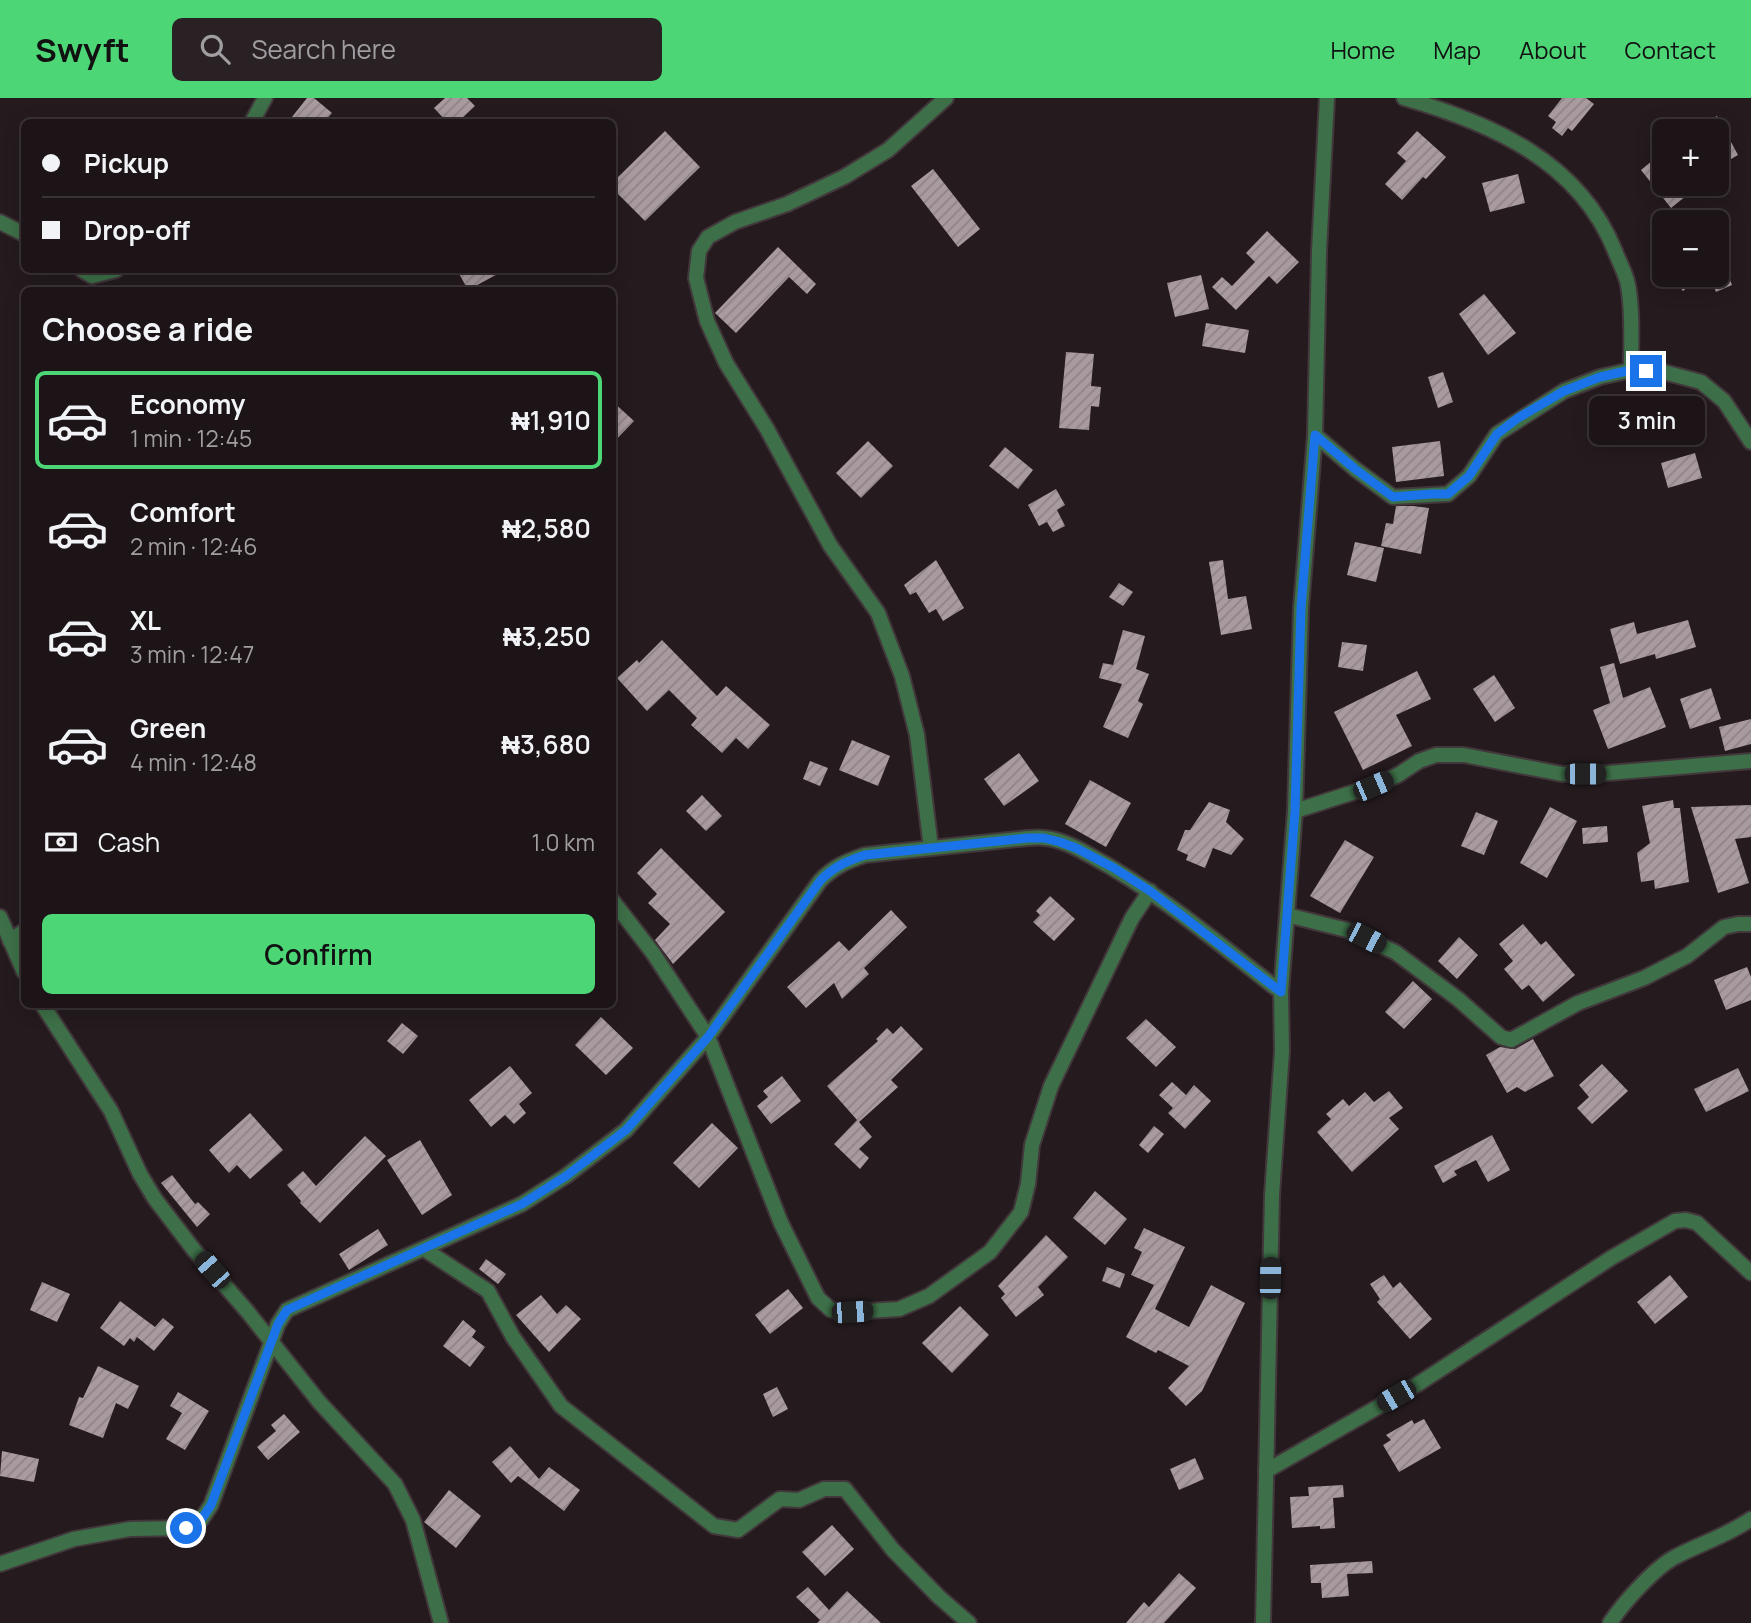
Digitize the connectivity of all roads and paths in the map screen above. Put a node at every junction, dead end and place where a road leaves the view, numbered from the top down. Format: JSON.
{"nodes":[{"id":1,"x":265,"y":98,"type":"edge"},
{"id":2,"x":946,"y":98,"type":"edge"},
{"id":3,"x":1327,"y":98,"type":"edge"},
{"id":4,"x":1404,"y":98,"type":"edge"},
{"id":5,"x":254,"y":119,"type":"edge"},
{"id":6,"x":0,"y":222,"type":"edge"},
{"id":7,"x":21,"y":232,"type":"edge"},
{"id":8,"x":87,"y":273,"type":"edge"},
{"id":9,"x":104,"y":273,"type":"edge"},
{"id":10,"x":1631,"y":370,"type":"junction"},
{"id":11,"x":1315,"y":435,"type":"junction"},
{"id":12,"x":1751,"y":442,"type":"edge"},
{"id":13,"x":1751,"y":761,"type":"edge"},
{"id":14,"x":1295,"y":811,"type":"junction"},
{"id":15,"x":931,"y":848,"type":"junction"},
{"id":16,"x":1150,"y":891,"type":"junction"},
{"id":17,"x":616,"y":905,"type":"edge"},
{"id":18,"x":1287,"y":915,"type":"junction"},
{"id":19,"x":0,"y":917,"type":"edge"},
{"id":20,"x":1751,"y":924,"type":"edge"},
{"id":21,"x":21,"y":933,"type":"edge"},
{"id":22,"x":10,"y":941,"type":"junction"},
{"id":23,"x":21,"y":965,"type":"edge"},
{"id":24,"x":1281,"y":992,"type":"junction"},
{"id":25,"x":45,"y":1008,"type":"edge"},
{"id":26,"x":708,"y":1037,"type":"junction"},
{"id":27,"x":424,"y":1249,"type":"junction"},
{"id":28,"x":1751,"y":1273,"type":"edge"},
{"id":29,"x":271,"y":1342,"type":"junction"},
{"id":30,"x":1266,"y":1471,"type":"junction"},
{"id":31,"x":1751,"y":1519,"type":"edge"},
{"id":32,"x":0,"y":1564,"type":"edge"},
{"id":33,"x":441,"y":1623,"type":"edge"},
{"id":34,"x":969,"y":1623,"type":"edge"},
{"id":35,"x":1263,"y":1623,"type":"edge"},
{"id":36,"x":1610,"y":1623,"type":"edge"}],
"edges":[{"from":1,"to":5,"type":"street"},
{"from":2,"to":15,"type":"street"},
{"from":3,"to":11,"type":"street"},
{"from":4,"to":10,"type":"street"},
{"from":6,"to":7,"type":"street"},
{"from":8,"to":9,"type":"street"},
{"from":10,"to":11,"type":"street"},
{"from":10,"to":12,"type":"street"},
{"from":11,"to":14,"type":"street"},
{"from":13,"to":14,"type":"street"},
{"from":14,"to":18,"type":"street"},
{"from":15,"to":16,"type":"street"},
{"from":15,"to":26,"type":"street"},
{"from":16,"to":24,"type":"street"},
{"from":16,"to":26,"type":"street"},
{"from":17,"to":26,"type":"street"},
{"from":18,"to":20,"type":"street"},
{"from":18,"to":24,"type":"street"},
{"from":19,"to":22,"type":"street"},
{"from":21,"to":22,"type":"street"},
{"from":22,"to":23,"type":"street"},
{"from":24,"to":30,"type":"street"},
{"from":25,"to":29,"type":"street"},
{"from":26,"to":27,"type":"street"},
{"from":27,"to":29,"type":"street"},
{"from":27,"to":34,"type":"street"},
{"from":28,"to":30,"type":"street"},
{"from":29,"to":32,"type":"street"},
{"from":29,"to":33,"type":"street"},
{"from":30,"to":35,"type":"street"},
{"from":31,"to":36,"type":"street"}]}
